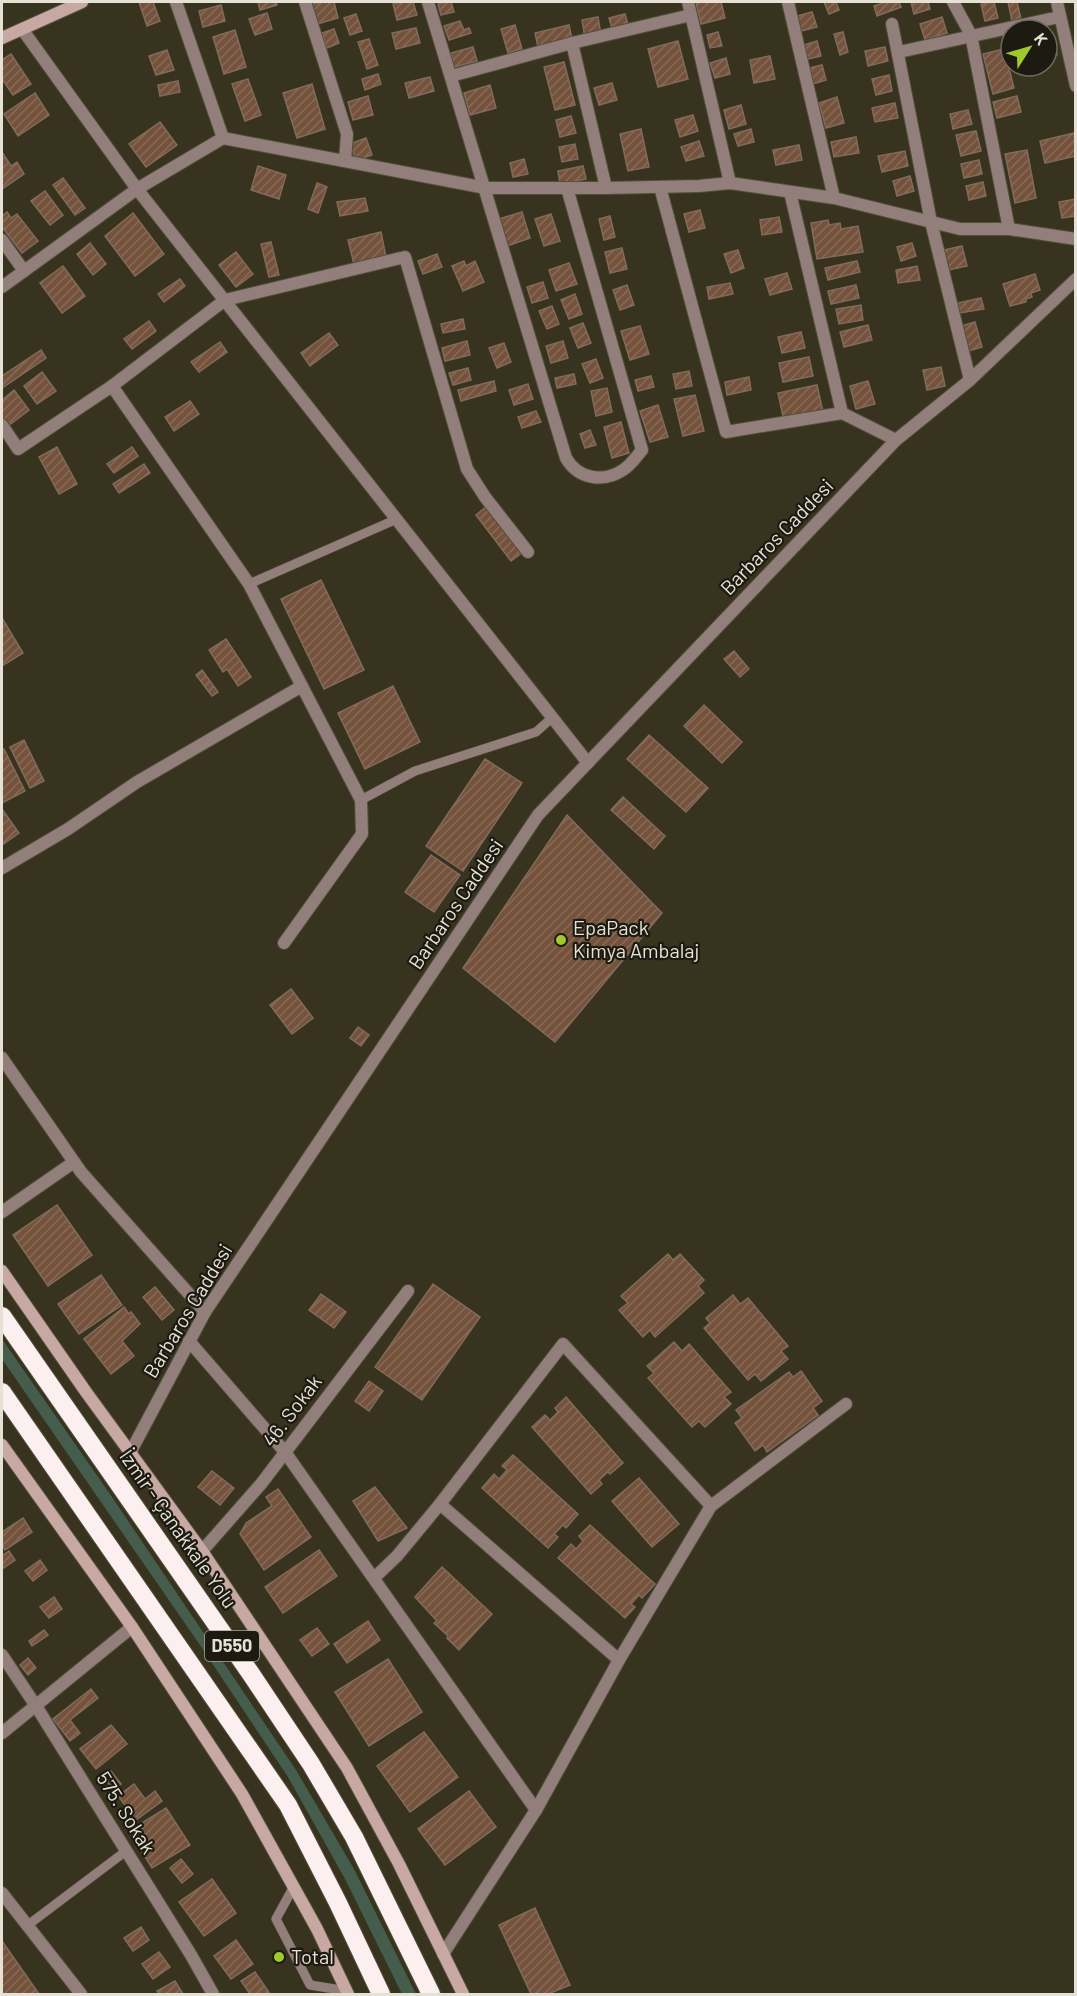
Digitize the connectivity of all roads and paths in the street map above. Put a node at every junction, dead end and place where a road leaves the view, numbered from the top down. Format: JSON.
{"nodes":[{"id":1,"x":82,"y":2,"type":"edge"},
{"id":2,"x":176,"y":2,"type":"edge"},
{"id":3,"x":304,"y":2,"type":"edge"},
{"id":4,"x":428,"y":2,"type":"edge"},
{"id":5,"x":688,"y":2,"type":"edge"},
{"id":6,"x":788,"y":2,"type":"edge"},
{"id":7,"x":952,"y":2,"type":"edge"},
{"id":8,"x":1057,"y":2,"type":"edge"},
{"id":9,"x":691,"y":15,"type":"junction"},
{"id":10,"x":1059,"y":17,"type":"junction"},
{"id":11,"x":892,"y":24,"type":"dead end"},
{"id":12,"x":22,"y":28,"type":"junction"},
{"id":13,"x":971,"y":35,"type":"junction"},
{"id":14,"x":2,"y":38,"type":"edge"},
{"id":15,"x":572,"y":43,"type":"junction"},
{"id":16,"x":899,"y":52,"type":"junction"},
{"id":17,"x":451,"y":76,"type":"junction"},
{"id":18,"x":1076,"y":86,"type":"edge"},
{"id":19,"x":224,"y":138,"type":"junction"},
{"id":20,"x":345,"y":161,"type":"junction"},
{"id":21,"x":730,"y":183,"type":"junction"},
{"id":22,"x":660,"y":187,"type":"junction"},
{"id":23,"x":486,"y":188,"type":"junction"},
{"id":24,"x":567,"y":188,"type":"junction"},
{"id":25,"x":606,"y":188,"type":"junction"},
{"id":26,"x":137,"y":189,"type":"junction"},
{"id":27,"x":790,"y":192,"type":"junction"},
{"id":28,"x":834,"y":198,"type":"junction"},
{"id":29,"x":931,"y":222,"type":"junction"},
{"id":30,"x":1010,"y":229,"type":"junction"},
{"id":31,"x":1076,"y":239,"type":"edge"},
{"id":32,"x":2,"y":240,"type":"edge"},
{"id":33,"x":24,"y":271,"type":"junction"},
{"id":34,"x":1076,"y":279,"type":"edge"},
{"id":35,"x":2,"y":287,"type":"edge"},
{"id":36,"x":225,"y":300,"type":"junction"},
{"id":37,"x":970,"y":380,"type":"junction"},
{"id":38,"x":112,"y":386,"type":"junction"},
{"id":39,"x":842,"y":412,"type":"junction"},
{"id":40,"x":2,"y":425,"type":"edge"},
{"id":41,"x":896,"y":440,"type":"junction"},
{"id":42,"x":397,"y":519,"type":"junction"},
{"id":43,"x":528,"y":552,"type":"dead end"},
{"id":44,"x":249,"y":584,"type":"junction"},
{"id":45,"x":302,"y":686,"type":"junction"},
{"id":46,"x":553,"y":717,"type":"junction"},
{"id":47,"x":588,"y":763,"type":"junction"},
{"id":48,"x":361,"y":800,"type":"junction"},
{"id":49,"x":2,"y":868,"type":"edge"},
{"id":50,"x":284,"y":943,"type":"dead end"},
{"id":51,"x":2,"y":1058,"type":"edge"},
{"id":52,"x":74,"y":1162,"type":"junction"},
{"id":53,"x":2,"y":1212,"type":"edge"},
{"id":54,"x":2,"y":1271,"type":"edge"},
{"id":55,"x":408,"y":1291,"type":"dead end"},
{"id":56,"x":205,"y":1312,"type":"junction"},
{"id":57,"x":2,"y":1316,"type":"edge"},
{"id":58,"x":189,"y":1341,"type":"junction"},
{"id":59,"x":2,"y":1392,"type":"edge"},
{"id":60,"x":846,"y":1404,"type":"dead end"},
{"id":61,"x":2,"y":1445,"type":"edge"},
{"id":62,"x":285,"y":1452,"type":"junction"},
{"id":63,"x":130,"y":1453,"type":"junction"},
{"id":64,"x":440,"y":1503,"type":"junction"},
{"id":65,"x":711,"y":1506,"type":"junction"},
{"id":66,"x":202,"y":1551,"type":"junction"},
{"id":67,"x":374,"y":1578,"type":"junction"},
{"id":68,"x":132,"y":1628,"type":"junction"},
{"id":69,"x":2,"y":1655,"type":"edge"},
{"id":70,"x":619,"y":1660,"type":"junction"},
{"id":71,"x":36,"y":1706,"type":"junction"},
{"id":72,"x":2,"y":1733,"type":"edge"},
{"id":73,"x":536,"y":1809,"type":"junction"},
{"id":74,"x":126,"y":1851,"type":"junction"},
{"id":75,"x":293,"y":1888,"type":"junction"},
{"id":76,"x":2,"y":1893,"type":"edge"},
{"id":77,"x":28,"y":1925,"type":"junction"},
{"id":78,"x":443,"y":1954,"type":"junction"},
{"id":79,"x":347,"y":1993,"type":"edge"},
{"id":80,"x":81,"y":1995,"type":"edge"},
{"id":81,"x":213,"y":1995,"type":"edge"},
{"id":82,"x":381,"y":1995,"type":"edge"},
{"id":83,"x":431,"y":1995,"type":"edge"},
{"id":84,"x":463,"y":1995,"type":"edge"}],
"edges":[{"from":1,"to":12,"type":"main road"},
{"from":2,"to":19,"type":"street"},
{"from":3,"to":20,"type":"street"},
{"from":4,"to":17,"type":"street"},
{"from":5,"to":9,"type":"street"},
{"from":6,"to":28,"type":"street"},
{"from":7,"to":13,"type":"street"},
{"from":8,"to":10,"type":"street"},
{"from":9,"to":15,"type":"street"},
{"from":9,"to":21,"type":"street"},
{"from":10,"to":13,"type":"street"},
{"from":10,"to":18,"type":"street"},
{"from":11,"to":16,"type":"street"},
{"from":12,"to":14,"type":"main road"},
{"from":12,"to":26,"type":"street"},
{"from":13,"to":16,"type":"street"},
{"from":13,"to":30,"type":"street"},
{"from":15,"to":17,"type":"street"},
{"from":15,"to":25,"type":"street"},
{"from":16,"to":29,"type":"street"},
{"from":17,"to":23,"type":"street"},
{"from":19,"to":20,"type":"street"},
{"from":19,"to":26,"type":"street"},
{"from":20,"to":23,"type":"street"},
{"from":21,"to":22,"type":"street"},
{"from":21,"to":27,"type":"street"},
{"from":22,"to":25,"type":"street"},
{"from":22,"to":39,"type":"street"},
{"from":23,"to":24,"type":"street"},
{"from":23,"to":24,"type":"street"},
{"from":24,"to":25,"type":"street"},
{"from":26,"to":33,"type":"street"},
{"from":26,"to":36,"type":"street"},
{"from":27,"to":28,"type":"street"},
{"from":27,"to":39,"type":"street"},
{"from":28,"to":29,"type":"street"},
{"from":29,"to":30,"type":"street"},
{"from":29,"to":37,"type":"street"},
{"from":30,"to":31,"type":"street"},
{"from":32,"to":33,"type":"street"},
{"from":33,"to":35,"type":"street"},
{"from":34,"to":37,"type":"street","name":"Barbaros Caddesi"},
{"from":36,"to":38,"type":"street"},
{"from":36,"to":42,"type":"street"},
{"from":36,"to":43,"type":"street"},
{"from":37,"to":41,"type":"street","name":"Barbaros Caddesi"},
{"from":38,"to":40,"type":"street"},
{"from":38,"to":44,"type":"street"},
{"from":39,"to":41,"type":"street"},
{"from":41,"to":47,"type":"street","name":"Barbaros Caddesi"},
{"from":42,"to":44,"type":"lane"},
{"from":42,"to":46,"type":"street"},
{"from":44,"to":45,"type":"street"},
{"from":45,"to":48,"type":"street"},
{"from":45,"to":49,"type":"street"},
{"from":46,"to":47,"type":"street"},
{"from":46,"to":48,"type":"lane"},
{"from":47,"to":56,"type":"street","name":"Barbaros Caddesi"},
{"from":48,"to":50,"type":"street"},
{"from":51,"to":52,"type":"street"},
{"from":52,"to":53,"type":"street"},
{"from":52,"to":56,"type":"street"},
{"from":54,"to":63,"type":"main road"},
{"from":55,"to":62,"type":"street","name":"46. Sokak"},
{"from":56,"to":58,"type":"street","name":"Barbaros Caddesi"},
{"from":57,"to":83,"type":"highway","name":"İzmir - Çanakkale Yolu","number":"D550"},
{"from":58,"to":62,"type":"street"},
{"from":58,"to":63,"type":"street","name":"Barbaros Caddesi"},
{"from":59,"to":82,"type":"highway","number":"D550"},
{"from":60,"to":65,"type":"street"},
{"from":61,"to":68,"type":"main road"},
{"from":62,"to":66,"type":"street","name":"46. Sokak"},
{"from":62,"to":67,"type":"street"},
{"from":63,"to":66,"type":"main road"},
{"from":64,"to":65,"type":"street"},
{"from":64,"to":67,"type":"street"},
{"from":64,"to":70,"type":"street"},
{"from":65,"to":70,"type":"street"},
{"from":66,"to":78,"type":"main road"},
{"from":67,"to":73,"type":"street"},
{"from":68,"to":71,"type":"street"},
{"from":68,"to":75,"type":"main road"},
{"from":69,"to":71,"type":"street","name":"575. Sokak"},
{"from":70,"to":73,"type":"street"},
{"from":71,"to":72,"type":"street"},
{"from":71,"to":74,"type":"street","name":"575. Sokak"},
{"from":73,"to":78,"type":"street"},
{"from":74,"to":77,"type":"lane"},
{"from":74,"to":81,"type":"street","name":"575. Sokak"},
{"from":75,"to":79,"type":"main road"},
{"from":75,"to":79,"type":"lane"},
{"from":76,"to":77,"type":"street"},
{"from":77,"to":80,"type":"street"},
{"from":78,"to":84,"type":"main road"}]}
